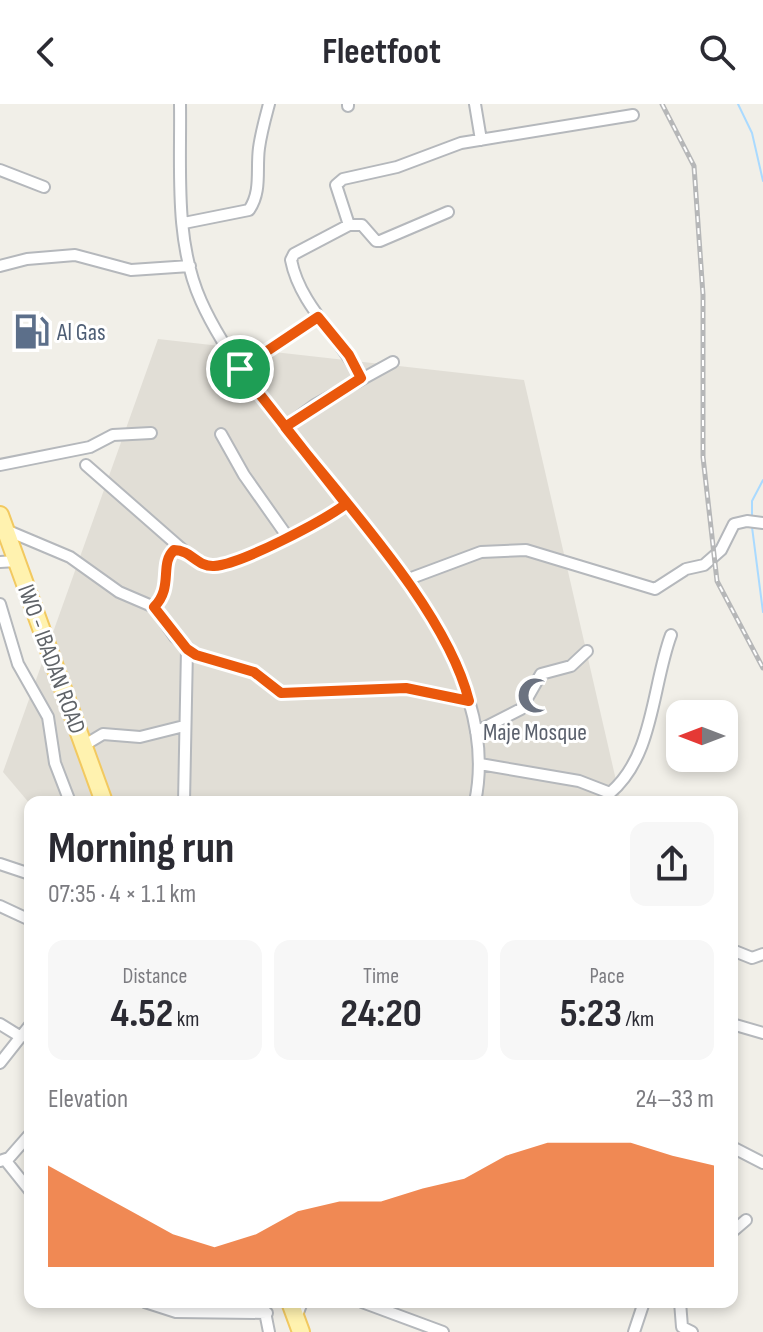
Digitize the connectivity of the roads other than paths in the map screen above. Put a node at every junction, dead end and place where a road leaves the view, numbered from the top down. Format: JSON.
{"nodes":[{"id":1,"x":180,"y":104,"type":"edge"},
{"id":2,"x":269,"y":104,"type":"edge"},
{"id":3,"x":475,"y":104,"type":"edge"},
{"id":4,"x":633,"y":115,"type":"dead end"},
{"id":5,"x":481,"y":140,"type":"junction"},
{"id":6,"x":0,"y":170,"type":"edge"},
{"id":7,"x":44,"y":187,"type":"dead end"},
{"id":8,"x":448,"y":212,"type":"dead end"},
{"id":9,"x":184,"y":223,"type":"junction"},
{"id":10,"x":349,"y":225,"type":"junction"},
{"id":11,"x":0,"y":266,"type":"edge"},
{"id":12,"x":190,"y":266,"type":"junction"},
{"id":13,"x":318,"y":317,"type":"junction"},
{"id":14,"x":393,"y":362,"type":"dead end"},
{"id":15,"x":240,"y":369,"type":"junction"},
{"id":16,"x":361,"y":378,"type":"junction"},
{"id":17,"x":285,"y":427,"type":"junction"},
{"id":18,"x":151,"y":433,"type":"dead end"},
{"id":19,"x":221,"y":434,"type":"dead end"},
{"id":20,"x":0,"y":465,"type":"edge"},
{"id":21,"x":86,"y":465,"type":"dead end"},
{"id":22,"x":346,"y":504,"type":"junction"},
{"id":23,"x":763,"y":523,"type":"edge"},
{"id":24,"x":2,"y":524,"type":"edge"},
{"id":25,"x":287,"y":536,"type":"junction"},
{"id":26,"x":183,"y":550,"type":"junction"},
{"id":27,"x":8,"y":562,"type":"edge"},
{"id":28,"x":406,"y":580,"type":"junction"},
{"id":29,"x":0,"y":604,"type":"edge"},
{"id":30,"x":154,"y":607,"type":"junction"},
{"id":31,"x":671,"y":635,"type":"dead end"},
{"id":32,"x":187,"y":649,"type":"junction"},
{"id":33,"x":587,"y":651,"type":"dead end"},
{"id":34,"x":469,"y":701,"type":"junction"},
{"id":35,"x":184,"y":726,"type":"junction"},
{"id":36,"x":476,"y":732,"type":"junction"},
{"id":37,"x":83,"y":746,"type":"junction"},
{"id":38,"x":480,"y":764,"type":"junction"},
{"id":39,"x":68,"y":796,"type":"edge"},
{"id":40,"x":102,"y":796,"type":"edge"},
{"id":41,"x":184,"y":796,"type":"edge"},
{"id":42,"x":476,"y":796,"type":"edge"},
{"id":43,"x":0,"y":864,"type":"edge"},
{"id":44,"x":24,"y":872,"type":"edge"},
{"id":45,"x":0,"y":906,"type":"edge"},
{"id":46,"x":24,"y":917,"type":"edge"},
{"id":47,"x":738,"y":952,"type":"edge"},
{"id":48,"x":763,"y":954,"type":"edge"},
{"id":49,"x":0,"y":1024,"type":"edge"},
{"id":50,"x":738,"y":1026,"type":"edge"},
{"id":51,"x":24,"y":1033,"type":"edge"},
{"id":52,"x":763,"y":1033,"type":"edge"},
{"id":53,"x":21,"y":1037,"type":"junction"},
{"id":54,"x":0,"y":1063,"type":"edge"},
{"id":55,"x":24,"y":1139,"type":"edge"},
{"id":56,"x":738,"y":1150,"type":"edge"},
{"id":57,"x":1,"y":1160,"type":"edge"},
{"id":58,"x":763,"y":1163,"type":"edge"},
{"id":59,"x":24,"y":1185,"type":"edge"},
{"id":60,"x":746,"y":1220,"type":"dead end"},
{"id":61,"x":738,"y":1227,"type":"edge"},
{"id":62,"x":164,"y":1308,"type":"edge"},
{"id":63,"x":265,"y":1308,"type":"edge"},
{"id":64,"x":383,"y":1308,"type":"edge"},
{"id":65,"x":642,"y":1308,"type":"edge"},
{"id":66,"x":683,"y":1308,"type":"edge"},
{"id":67,"x":686,"y":1331,"type":"edge"},
{"id":68,"x":269,"y":1332,"type":"edge"},
{"id":69,"x":443,"y":1332,"type":"edge"},
{"id":70,"x":634,"y":1332,"type":"edge"}],
"edges":[{"from":1,"to":9,"type":"street"},
{"from":2,"to":9,"type":"street"},
{"from":3,"to":5,"type":"street"},
{"from":4,"to":5,"type":"street"},
{"from":5,"to":10,"type":"street"},
{"from":6,"to":7,"type":"street"},
{"from":8,"to":10,"type":"street"},
{"from":9,"to":12,"type":"street"},
{"from":10,"to":13,"type":"street"},
{"from":11,"to":12,"type":"street"},
{"from":12,"to":15,"type":"street"},
{"from":13,"to":15,"type":"street"},
{"from":13,"to":16,"type":"street"},
{"from":14,"to":16,"type":"street"},
{"from":15,"to":17,"type":"street"},
{"from":16,"to":17,"type":"street"},
{"from":17,"to":22,"type":"street"},
{"from":18,"to":20,"type":"street"},
{"from":19,"to":25,"type":"street"},
{"from":21,"to":26,"type":"street"},
{"from":22,"to":25,"type":"street"},
{"from":22,"to":28,"type":"street"},
{"from":23,"to":28,"type":"street"},
{"from":24,"to":27,"type":"main road","name":"IWO - IBADAN ROAD"},
{"from":24,"to":30,"type":"street"},
{"from":25,"to":26,"type":"street"},
{"from":26,"to":30,"type":"street"},
{"from":27,"to":37,"type":"main road","name":"IWO - IBADAN ROAD"},
{"from":28,"to":34,"type":"street"},
{"from":29,"to":39,"type":"street"},
{"from":30,"to":32,"type":"street"},
{"from":31,"to":38,"type":"street"},
{"from":32,"to":34,"type":"street"},
{"from":32,"to":35,"type":"street"},
{"from":33,"to":36,"type":"street"},
{"from":34,"to":36,"type":"street"},
{"from":35,"to":37,"type":"street"},
{"from":35,"to":41,"type":"street"},
{"from":36,"to":38,"type":"street"},
{"from":37,"to":40,"type":"main road","name":"IWO - IBADAN ROAD"},
{"from":38,"to":42,"type":"street"},
{"from":43,"to":44,"type":"street"},
{"from":45,"to":46,"type":"street"},
{"from":47,"to":48,"type":"street"},
{"from":49,"to":53,"type":"street"},
{"from":50,"to":52,"type":"street"},
{"from":51,"to":53,"type":"street"},
{"from":53,"to":54,"type":"street"},
{"from":55,"to":57,"type":"street"},
{"from":56,"to":58,"type":"street"},
{"from":57,"to":59,"type":"street"},
{"from":60,"to":61,"type":"street"},
{"from":62,"to":63,"type":"street"},
{"from":63,"to":68,"type":"street"},
{"from":64,"to":69,"type":"street"},
{"from":65,"to":70,"type":"street"},
{"from":66,"to":67,"type":"street"}]}
